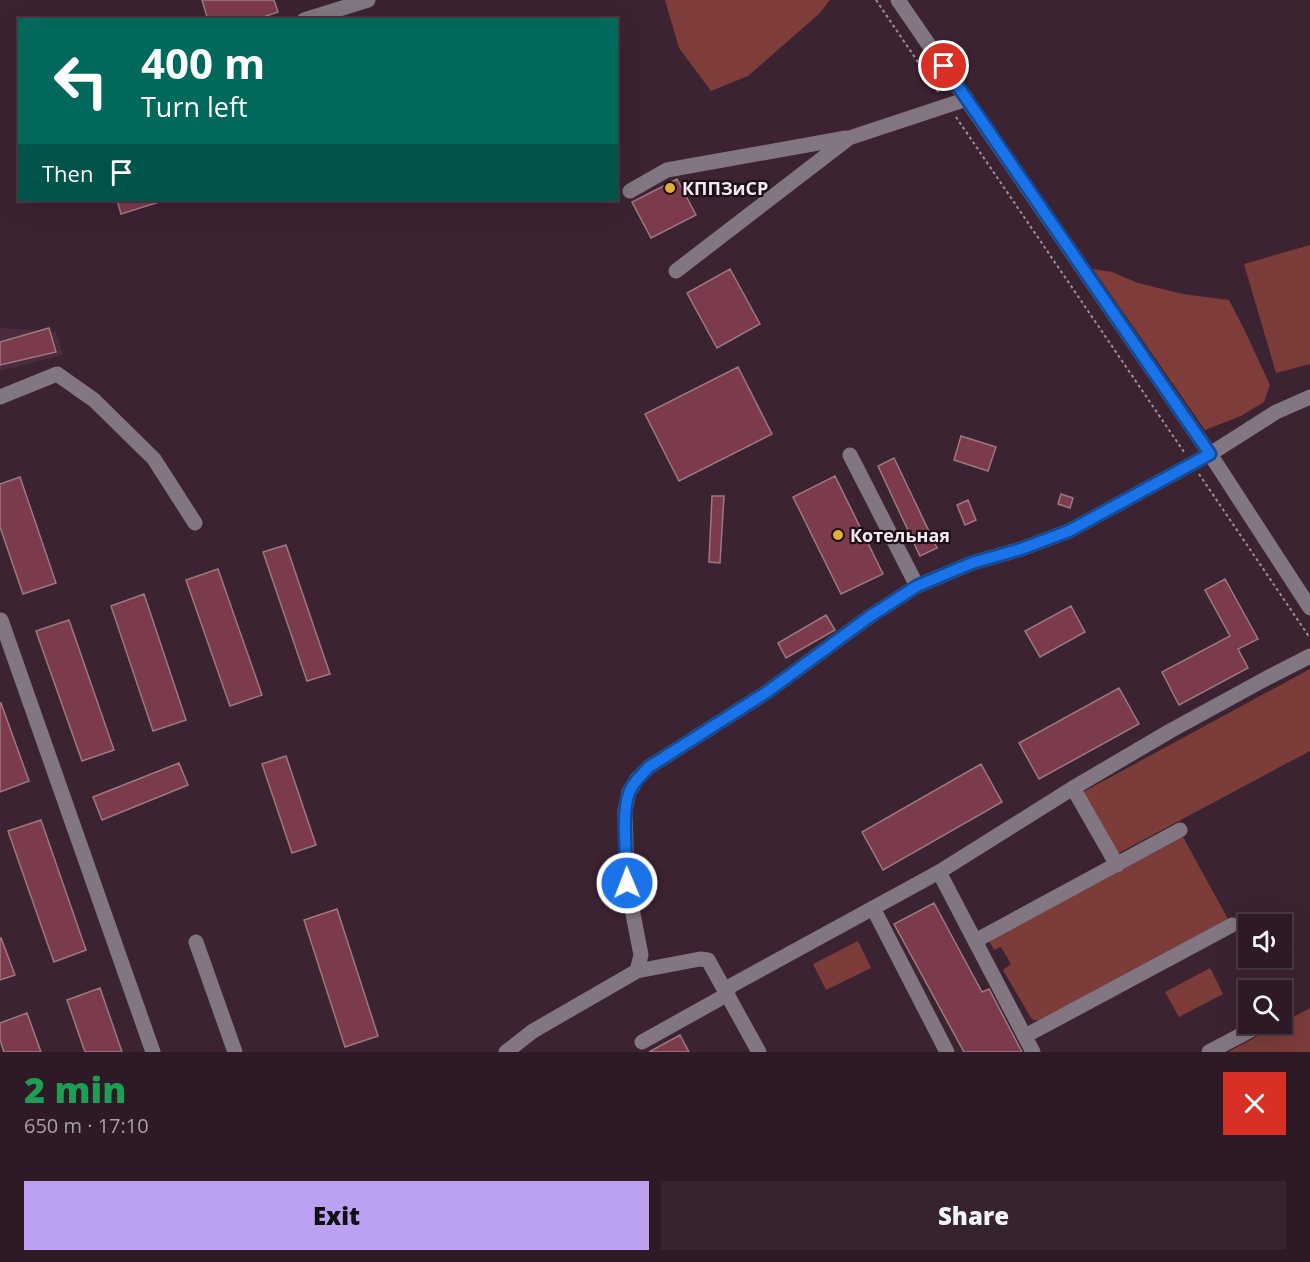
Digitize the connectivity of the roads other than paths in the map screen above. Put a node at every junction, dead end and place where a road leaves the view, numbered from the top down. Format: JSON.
{"nodes":[{"id":1,"x":368,"y":0,"type":"edge"},
{"id":2,"x":898,"y":0,"type":"edge"},
{"id":3,"x":310,"y":18,"type":"edge"},
{"id":4,"x":967,"y":99,"type":"junction"},
{"id":5,"x":849,"y":138,"type":"junction"},
{"id":6,"x":630,"y":191,"type":"dead end"},
{"id":7,"x":676,"y":272,"type":"dead end"},
{"id":8,"x":0,"y":397,"type":"edge"},
{"id":9,"x":1310,"y":397,"type":"edge"},
{"id":10,"x":1210,"y":454,"type":"junction"},
{"id":11,"x":850,"y":455,"type":"dead end"},
{"id":12,"x":195,"y":523,"type":"dead end"},
{"id":13,"x":917,"y":586,"type":"junction"},
{"id":14,"x":1310,"y":608,"type":"edge"},
{"id":15,"x":1,"y":620,"type":"edge"},
{"id":16,"x":1310,"y":656,"type":"edge"},
{"id":17,"x":1073,"y":788,"type":"junction"},
{"id":18,"x":1180,"y":830,"type":"dead end"},
{"id":19,"x":1117,"y":865,"type":"junction"},
{"id":20,"x":939,"y":872,"type":"junction"},
{"id":21,"x":873,"y":908,"type":"junction"},
{"id":22,"x":1232,"y":925,"type":"dead end"},
{"id":23,"x":975,"y":941,"type":"junction"},
{"id":24,"x":196,"y":942,"type":"dead end"},
{"id":25,"x":637,"y":971,"type":"junction"},
{"id":26,"x":727,"y":992,"type":"junction"},
{"id":27,"x":1243,"y":1034,"type":"edge"},
{"id":28,"x":1025,"y":1036,"type":"junction"},
{"id":29,"x":642,"y":1042,"type":"dead end"},
{"id":30,"x":153,"y":1052,"type":"edge"},
{"id":31,"x":235,"y":1052,"type":"edge"},
{"id":32,"x":506,"y":1052,"type":"edge"},
{"id":33,"x":759,"y":1052,"type":"edge"},
{"id":34,"x":947,"y":1052,"type":"edge"},
{"id":35,"x":1033,"y":1052,"type":"edge"},
{"id":36,"x":1209,"y":1052,"type":"edge"}],
"edges":[{"from":1,"to":3,"type":"street"},
{"from":2,"to":4,"type":"street"},
{"from":4,"to":5,"type":"street"},
{"from":4,"to":10,"type":"street"},
{"from":5,"to":6,"type":"street"},
{"from":5,"to":7,"type":"street"},
{"from":8,"to":12,"type":"street"},
{"from":9,"to":10,"type":"street"},
{"from":10,"to":13,"type":"street"},
{"from":10,"to":14,"type":"street"},
{"from":11,"to":13,"type":"street"},
{"from":13,"to":25,"type":"street"},
{"from":15,"to":30,"type":"street"},
{"from":16,"to":17,"type":"street"},
{"from":17,"to":19,"type":"street"},
{"from":17,"to":20,"type":"street"},
{"from":18,"to":19,"type":"street"},
{"from":19,"to":23,"type":"street"},
{"from":20,"to":21,"type":"street"},
{"from":20,"to":23,"type":"street"},
{"from":21,"to":26,"type":"street"},
{"from":21,"to":34,"type":"street"},
{"from":22,"to":28,"type":"street"},
{"from":23,"to":28,"type":"street"},
{"from":24,"to":31,"type":"street"},
{"from":25,"to":26,"type":"street"},
{"from":25,"to":32,"type":"street"},
{"from":26,"to":29,"type":"street"},
{"from":26,"to":33,"type":"street"},
{"from":27,"to":36,"type":"street"},
{"from":28,"to":35,"type":"street"}]}
